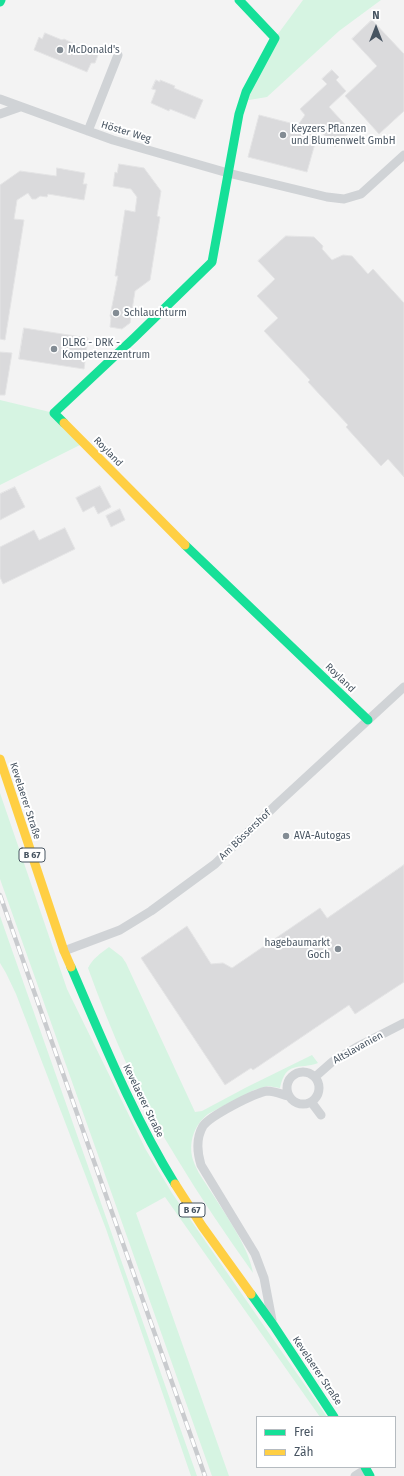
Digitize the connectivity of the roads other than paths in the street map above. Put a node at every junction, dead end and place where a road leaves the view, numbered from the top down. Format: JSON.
{"nodes":[{"id":1,"x":239,"y":0,"type":"edge"},
{"id":2,"x":118,"y":55,"type":"dead end"},
{"id":3,"x":0,"y":99,"type":"edge"},
{"id":4,"x":20,"y":107,"type":"junction"},
{"id":5,"x":0,"y":114,"type":"edge"},
{"id":6,"x":88,"y":131,"type":"junction"},
{"id":7,"x":404,"y":155,"type":"edge"},
{"id":8,"x":228,"y":173,"type":"junction"},
{"id":9,"x":404,"y":687,"type":"edge"},
{"id":10,"x":368,"y":720,"type":"junction"},
{"id":11,"x":0,"y":759,"type":"edge"},
{"id":12,"x":64,"y":951,"type":"junction"},
{"id":13,"x":404,"y":1023,"type":"edge"},
{"id":14,"x":315,"y":1077,"type":"junction"},
{"id":15,"x":288,"y":1096,"type":"junction"},
{"id":16,"x":312,"y":1103,"type":"junction"},
{"id":17,"x":321,"y":1115,"type":"dead end"},
{"id":18,"x":274,"y":1326,"type":"junction"},
{"id":19,"x":333,"y":1416,"type":"edge"},
{"id":20,"x":367,"y":1471,"type":"edge"},
{"id":21,"x":355,"y":1476,"type":"edge"}],
"edges":[{"from":1,"to":8,"type":"street"},
{"from":2,"to":6,"type":"street"},
{"from":3,"to":4,"type":"street","name":"Höster Weg"},
{"from":4,"to":5,"type":"street"},
{"from":4,"to":6,"type":"street","name":"Höster Weg"},
{"from":6,"to":8,"type":"street","name":"Höster Weg"},
{"from":7,"to":8,"type":"street","name":"Höster Weg"},
{"from":8,"to":10,"type":"street","name":"Royland"},
{"from":9,"to":10,"type":"street","name":"Am Bössershof"},
{"from":10,"to":12,"type":"street","name":"Am Bössershof"},
{"from":11,"to":12,"type":"street","name":"Kevelaerer Straße","number":"B 67"},
{"from":12,"to":18,"type":"street","name":"Kevelaerer Straße","number":"B 67"},
{"from":13,"to":14,"type":"street","name":"Altslavanien"},
{"from":14,"to":15,"type":"street"},
{"from":14,"to":16,"type":"street"},
{"from":15,"to":16,"type":"street"},
{"from":15,"to":18,"type":"street"},
{"from":16,"to":17,"type":"street"},
{"from":18,"to":19,"type":"street","name":"Kevelaerer Straße","number":"B 67"},
{"from":20,"to":21,"type":"street"}]}
